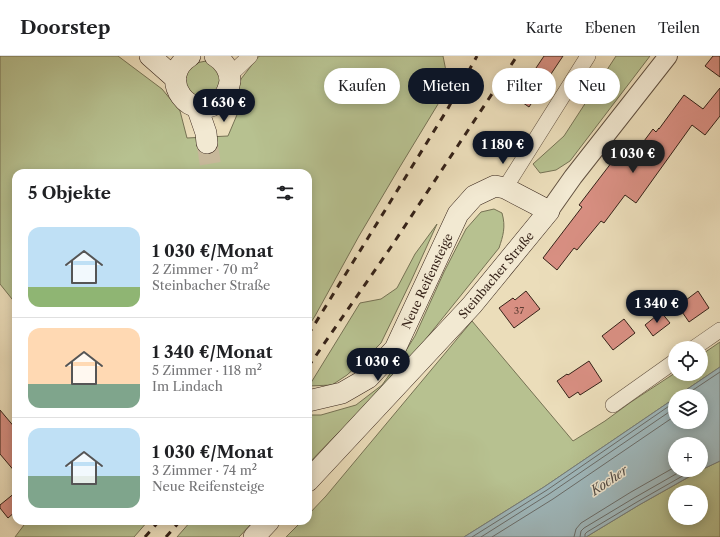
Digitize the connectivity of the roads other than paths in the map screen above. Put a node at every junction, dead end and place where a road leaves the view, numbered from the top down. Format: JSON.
{"nodes":[{"id":1,"x":150,"y":56,"type":"edge"},
{"id":2,"x":217,"y":56,"type":"edge"},
{"id":3,"x":250,"y":56,"type":"edge"},
{"id":4,"x":588,"y":56,"type":"edge"},
{"id":5,"x":668,"y":56,"type":"edge"},
{"id":6,"x":182,"y":57,"type":"edge"},
{"id":7,"x":230,"y":75,"type":"junction"},
{"id":8,"x":176,"y":79,"type":"junction"},
{"id":9,"x":204,"y":106,"type":"junction"},
{"id":10,"x":206,"y":138,"type":"tunnel mouth"},
{"id":11,"x":505,"y":188,"type":"junction"},
{"id":12,"x":549,"y":212,"type":"junction"},
{"id":13,"x":720,"y":330,"type":"edge"},
{"id":14,"x":704,"y":341,"type":"edge"},
{"id":15,"x":668,"y":366,"type":"edge"},
{"id":16,"x":312,"y":400,"type":"edge"},
{"id":17,"x":613,"y":405,"type":"dead end"},
{"id":18,"x":312,"y":477,"type":"edge"},
{"id":19,"x":265,"y":525,"type":"edge"},
{"id":20,"x":254,"y":537,"type":"edge"}],
"edges":[{"from":1,"to":8,"type":"main road"},
{"from":2,"to":7,"type":"main road"},
{"from":3,"to":7,"type":"street"},
{"from":4,"to":11,"type":"street"},
{"from":5,"to":12,"type":"street","name":"Steinbacher Straße"},
{"from":6,"to":8,"type":"main road"},
{"from":7,"to":9,"type":"main road"},
{"from":8,"to":9,"type":"main road"},
{"from":9,"to":10,"type":"main road"},
{"from":11,"to":12,"type":"main road"},
{"from":11,"to":16,"type":"main road","name":"Neue Reifensteige"},
{"from":12,"to":18,"type":"main road","name":"Steinbacher Straße"},
{"from":13,"to":14,"type":"street"},
{"from":15,"to":17,"type":"street"},
{"from":19,"to":20,"type":"main road"}]}
